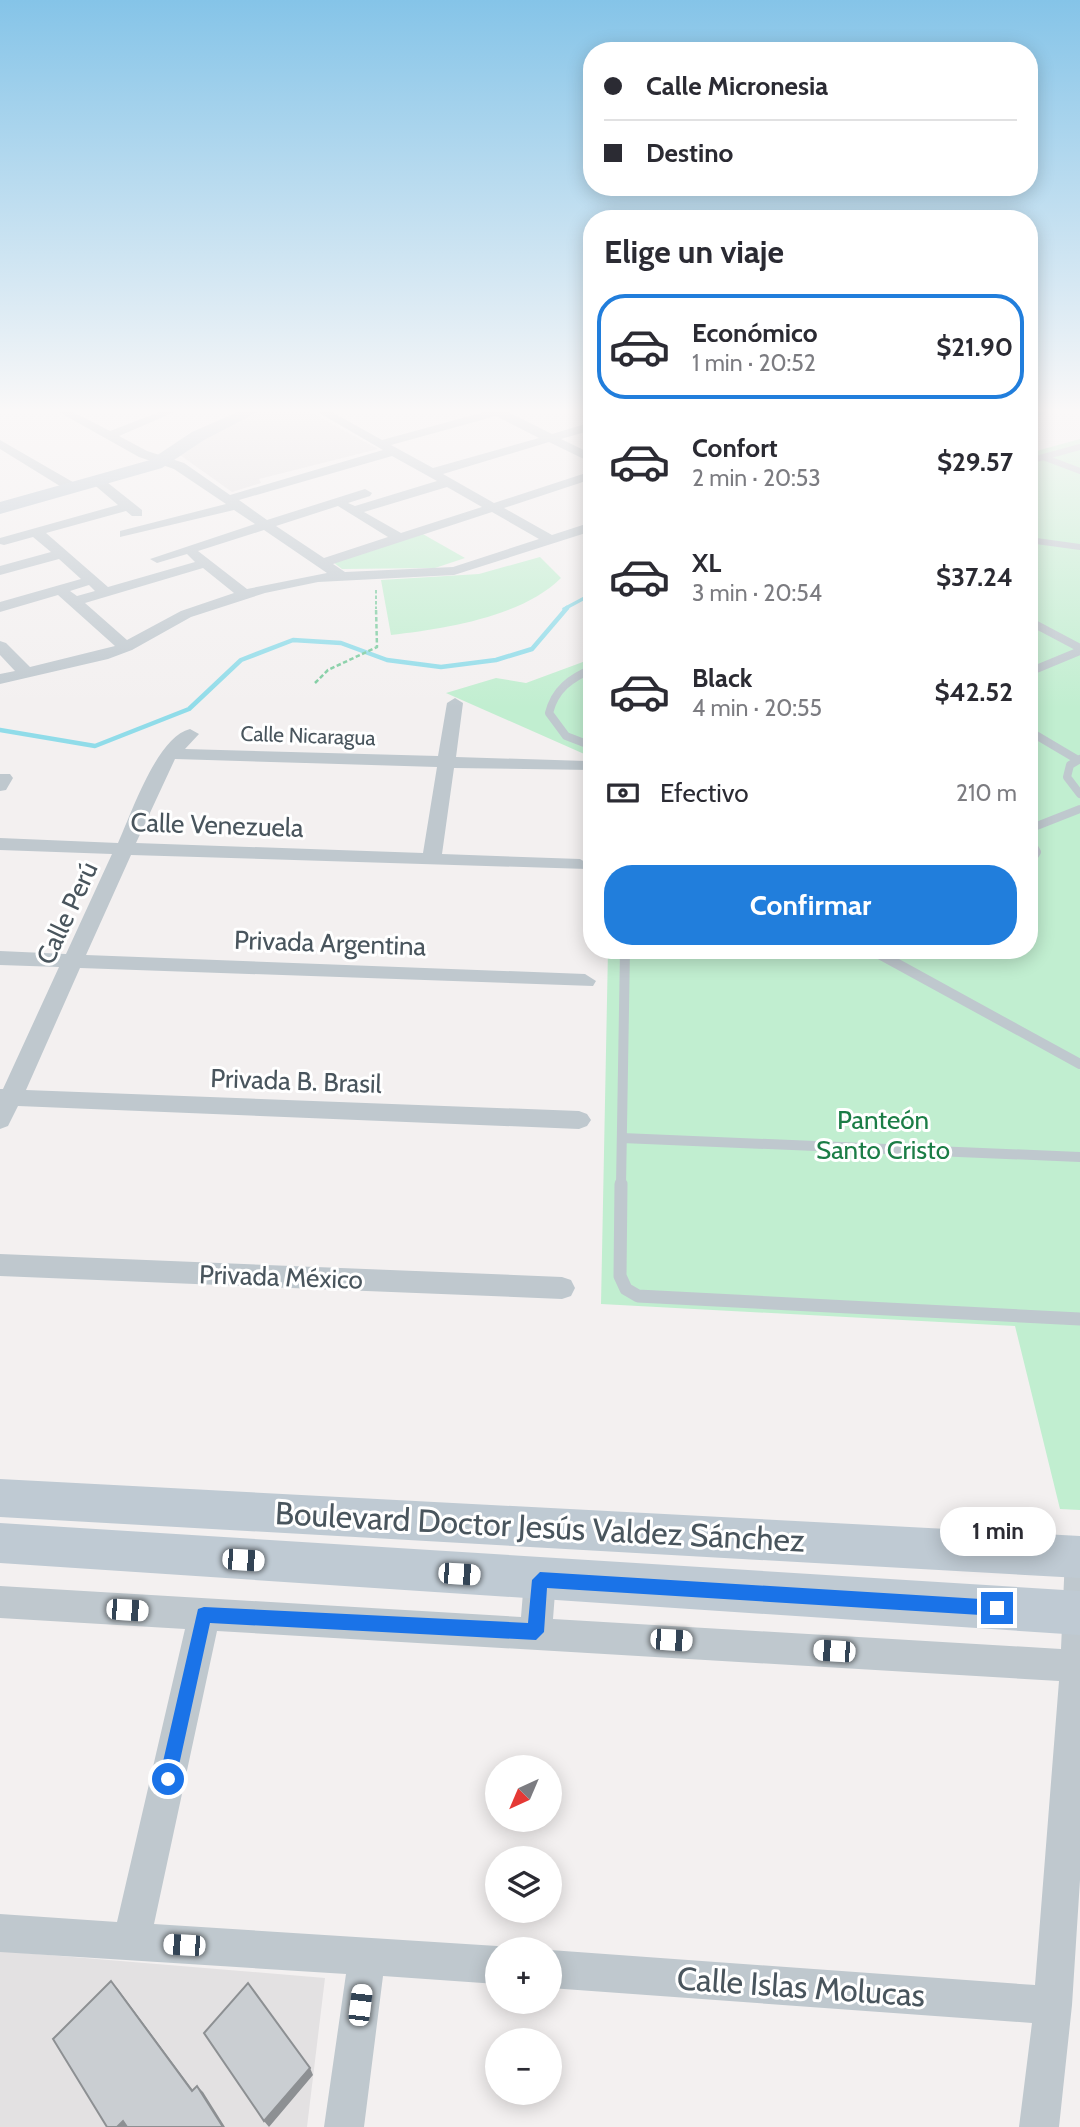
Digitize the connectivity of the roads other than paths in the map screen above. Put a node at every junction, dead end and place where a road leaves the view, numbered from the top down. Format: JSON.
{"nodes":[{"id":1,"x":113,"y":510,"type":"edge"},
{"id":2,"x":134,"y":510,"type":"edge"},
{"id":3,"x":206,"y":510,"type":"edge"},
{"id":4,"x":245,"y":510,"type":"edge"},
{"id":5,"x":313,"y":510,"type":"edge"},
{"id":6,"x":352,"y":510,"type":"edge"},
{"id":7,"x":487,"y":510,"type":"edge"},
{"id":8,"x":498,"y":510,"type":"edge"},
{"id":9,"x":99,"y":514,"type":"junction"},
{"id":10,"x":267,"y":525,"type":"junction"},
{"id":11,"x":155,"y":526,"type":"junction"},
{"id":12,"x":583,"y":529,"type":"edge"},
{"id":13,"x":36,"y":531,"type":"junction"},
{"id":14,"x":400,"y":538,"type":"junction"},
{"id":15,"x":2,"y":539,"type":"edge"},
{"id":16,"x":551,"y":540,"type":"junction"},
{"id":17,"x":1038,"y":541,"type":"edge"},
{"id":18,"x":141,"y":547,"type":"junction"},
{"id":19,"x":1080,"y":547,"type":"edge"},
{"id":20,"x":188,"y":550,"type":"junction"},
{"id":21,"x":61,"y":554,"type":"junction"},
{"id":22,"x":30,"y":563,"type":"junction"},
{"id":23,"x":205,"y":563,"type":"junction"},
{"id":24,"x":323,"y":563,"type":"junction"},
{"id":25,"x":0,"y":571,"type":"edge"},
{"id":26,"x":173,"y":572,"type":"junction"},
{"id":27,"x":341,"y":576,"type":"junction"},
{"id":28,"x":92,"y":580,"type":"junction"},
{"id":29,"x":60,"y":589,"type":"junction"},
{"id":30,"x":106,"y":592,"type":"junction"},
{"id":31,"x":244,"y":594,"type":"junction"},
{"id":32,"x":74,"y":602,"type":"junction"},
{"id":33,"x":0,"y":607,"type":"edge"},
{"id":34,"x":1038,"y":626,"type":"edge"},
{"id":35,"x":0,"y":646,"type":"edge"},
{"id":36,"x":127,"y":647,"type":"junction"},
{"id":37,"x":1080,"y":649,"type":"edge"},
{"id":38,"x":1038,"y":668,"type":"edge"},
{"id":39,"x":27,"y":674,"type":"junction"},
{"id":40,"x":583,"y":674,"type":"edge"},
{"id":41,"x":0,"y":679,"type":"edge"},
{"id":42,"x":455,"y":704,"type":"dead end"},
{"id":43,"x":190,"y":734,"type":"dead end"},
{"id":44,"x":1038,"y":736,"type":"edge"},
{"id":45,"x":583,"y":744,"type":"edge"},
{"id":46,"x":168,"y":754,"type":"junction"},
{"id":47,"x":1079,"y":759,"type":"edge"},
{"id":48,"x":447,"y":762,"type":"junction"},
{"id":49,"x":583,"y":766,"type":"edge"},
{"id":50,"x":1080,"y":794,"type":"edge"},
{"id":51,"x":1080,"y":808,"type":"edge"},
{"id":52,"x":1038,"y":824,"type":"edge"},
{"id":53,"x":0,"y":844,"type":"edge"},
{"id":54,"x":126,"y":848,"type":"junction"},
{"id":55,"x":432,"y":859,"type":"junction"},
{"id":56,"x":580,"y":865,"type":"dead end"},
{"id":57,"x":0,"y":958,"type":"edge"},
{"id":58,"x":625,"y":959,"type":"edge"},
{"id":59,"x":888,"y":959,"type":"edge"},
{"id":60,"x":73,"y":960,"type":"junction"},
{"id":61,"x":585,"y":981,"type":"dead end"},
{"id":62,"x":1080,"y":1064,"type":"edge"},
{"id":63,"x":5,"y":1097,"type":"edge"},
{"id":64,"x":579,"y":1120,"type":"dead end"},
{"id":65,"x":0,"y":1121,"type":"edge"},
{"id":66,"x":621,"y":1138,"type":"junction"},
{"id":67,"x":1080,"y":1157,"type":"edge"},
{"id":68,"x":0,"y":1265,"type":"edge"},
{"id":69,"x":562,"y":1288,"type":"dead end"},
{"id":70,"x":1080,"y":1319,"type":"edge"},
{"id":71,"x":0,"y":1498,"type":"edge"},
{"id":72,"x":0,"y":1543,"type":"edge"},
{"id":73,"x":1080,"y":1557,"type":"edge"},
{"id":74,"x":540,"y":1580,"type":"junction"},
{"id":75,"x":0,"y":1602,"type":"edge"},
{"id":76,"x":1079,"y":1613,"type":"edge"},
{"id":77,"x":204,"y":1615,"type":"junction"},
{"id":78,"x":536,"y":1632,"type":"junction"},
{"id":79,"x":1079,"y":1666,"type":"edge"},
{"id":80,"x":0,"y":1933,"type":"edge"},
{"id":81,"x":131,"y":1942,"type":"junction"},
{"id":82,"x":366,"y":1956,"type":"junction"},
{"id":83,"x":485,"y":1964,"type":"edge"},
{"id":84,"x":562,"y":1970,"type":"edge"},
{"id":85,"x":1053,"y":2005,"type":"junction"},
{"id":86,"x":344,"y":2127,"type":"edge"},
{"id":87,"x":1039,"y":2127,"type":"edge"}],
"edges":[{"from":1,"to":9,"type":"street"},
{"from":2,"to":11,"type":"street"},
{"from":3,"to":11,"type":"street"},
{"from":4,"to":10,"type":"street"},
{"from":5,"to":10,"type":"street"},
{"from":6,"to":14,"type":"street"},
{"from":7,"to":14,"type":"street"},
{"from":8,"to":16,"type":"street"},
{"from":9,"to":13,"type":"street"},
{"from":9,"to":18,"type":"street"},
{"from":10,"to":20,"type":"street"},
{"from":10,"to":24,"type":"street"},
{"from":11,"to":18,"type":"street"},
{"from":12,"to":16,"type":"street"},
{"from":13,"to":15,"type":"street"},
{"from":13,"to":21,"type":"street"},
{"from":14,"to":24,"type":"street"},
{"from":15,"to":22,"type":"street"},
{"from":16,"to":27,"type":"street"},
{"from":17,"to":19,"type":"lane"},
{"from":18,"to":20,"type":"street"},
{"from":18,"to":26,"type":"street"},
{"from":20,"to":23,"type":"street"},
{"from":21,"to":22,"type":"street"},
{"from":21,"to":28,"type":"street"},
{"from":22,"to":25,"type":"street"},
{"from":23,"to":26,"type":"street"},
{"from":23,"to":31,"type":"street"},
{"from":24,"to":27,"type":"street"},
{"from":26,"to":30,"type":"street"},
{"from":27,"to":31,"type":"street"},
{"from":28,"to":29,"type":"street"},
{"from":28,"to":30,"type":"street"},
{"from":29,"to":32,"type":"street"},
{"from":29,"to":33,"type":"street"},
{"from":30,"to":32,"type":"street"},
{"from":31,"to":36,"type":"street"},
{"from":32,"to":36,"type":"street"},
{"from":34,"to":37,"type":"lane"},
{"from":35,"to":39,"type":"street"},
{"from":36,"to":39,"type":"street"},
{"from":37,"to":38,"type":"lane"},
{"from":39,"to":41,"type":"street"},
{"from":40,"to":45,"type":"lane"},
{"from":42,"to":48,"type":"street"},
{"from":43,"to":46,"type":"street","name":"Calle Perú"},
{"from":44,"to":47,"type":"lane"},
{"from":46,"to":48,"type":"street","name":"Calle Nicaragua"},
{"from":46,"to":54,"type":"street","name":"Calle Perú"},
{"from":47,"to":50,"type":"lane"},
{"from":48,"to":49,"type":"street","name":"Calle Nicaragua"},
{"from":48,"to":55,"type":"street"},
{"from":51,"to":52,"type":"lane"},
{"from":53,"to":54,"type":"street","name":"Calle Venezuela"},
{"from":54,"to":55,"type":"street","name":"Calle Venezuela"},
{"from":54,"to":60,"type":"street","name":"Calle Perú"},
{"from":55,"to":56,"type":"street","name":"Calle Venezuela"},
{"from":57,"to":60,"type":"street","name":"Privada Argentina"},
{"from":58,"to":66,"type":"lane"},
{"from":59,"to":62,"type":"lane"},
{"from":60,"to":61,"type":"street","name":"Privada Argentina"},
{"from":60,"to":63,"type":"street","name":"Calle Perú"},
{"from":63,"to":64,"type":"street","name":"Privada B. Brasil"},
{"from":63,"to":65,"type":"street","name":"Calle Perú"},
{"from":66,"to":67,"type":"lane"},
{"from":66,"to":70,"type":"lane"},
{"from":68,"to":69,"type":"street","name":"Privada México"},
{"from":71,"to":73,"type":"main road","name":"Boulevard Doctor Jesús Valdez Sánchez"},
{"from":72,"to":74,"type":"main road","name":"Boulevard Doctor Jesús Valdez Sánchez"},
{"from":73,"to":76,"type":"street"},
{"from":74,"to":76,"type":"main road","name":"Boulevard Doctor Jesús Valdez Sánchez"},
{"from":74,"to":78,"type":"street"},
{"from":75,"to":77,"type":"street"},
{"from":76,"to":79,"type":"street"},
{"from":77,"to":78,"type":"street"},
{"from":77,"to":81,"type":"street"},
{"from":78,"to":79,"type":"street"},
{"from":79,"to":85,"type":"street"},
{"from":80,"to":81,"type":"street"},
{"from":81,"to":82,"type":"street"},
{"from":82,"to":83,"type":"street"},
{"from":82,"to":86,"type":"street"},
{"from":84,"to":85,"type":"street","name":"Calle Islas Molucas"},
{"from":85,"to":87,"type":"street"}]}
